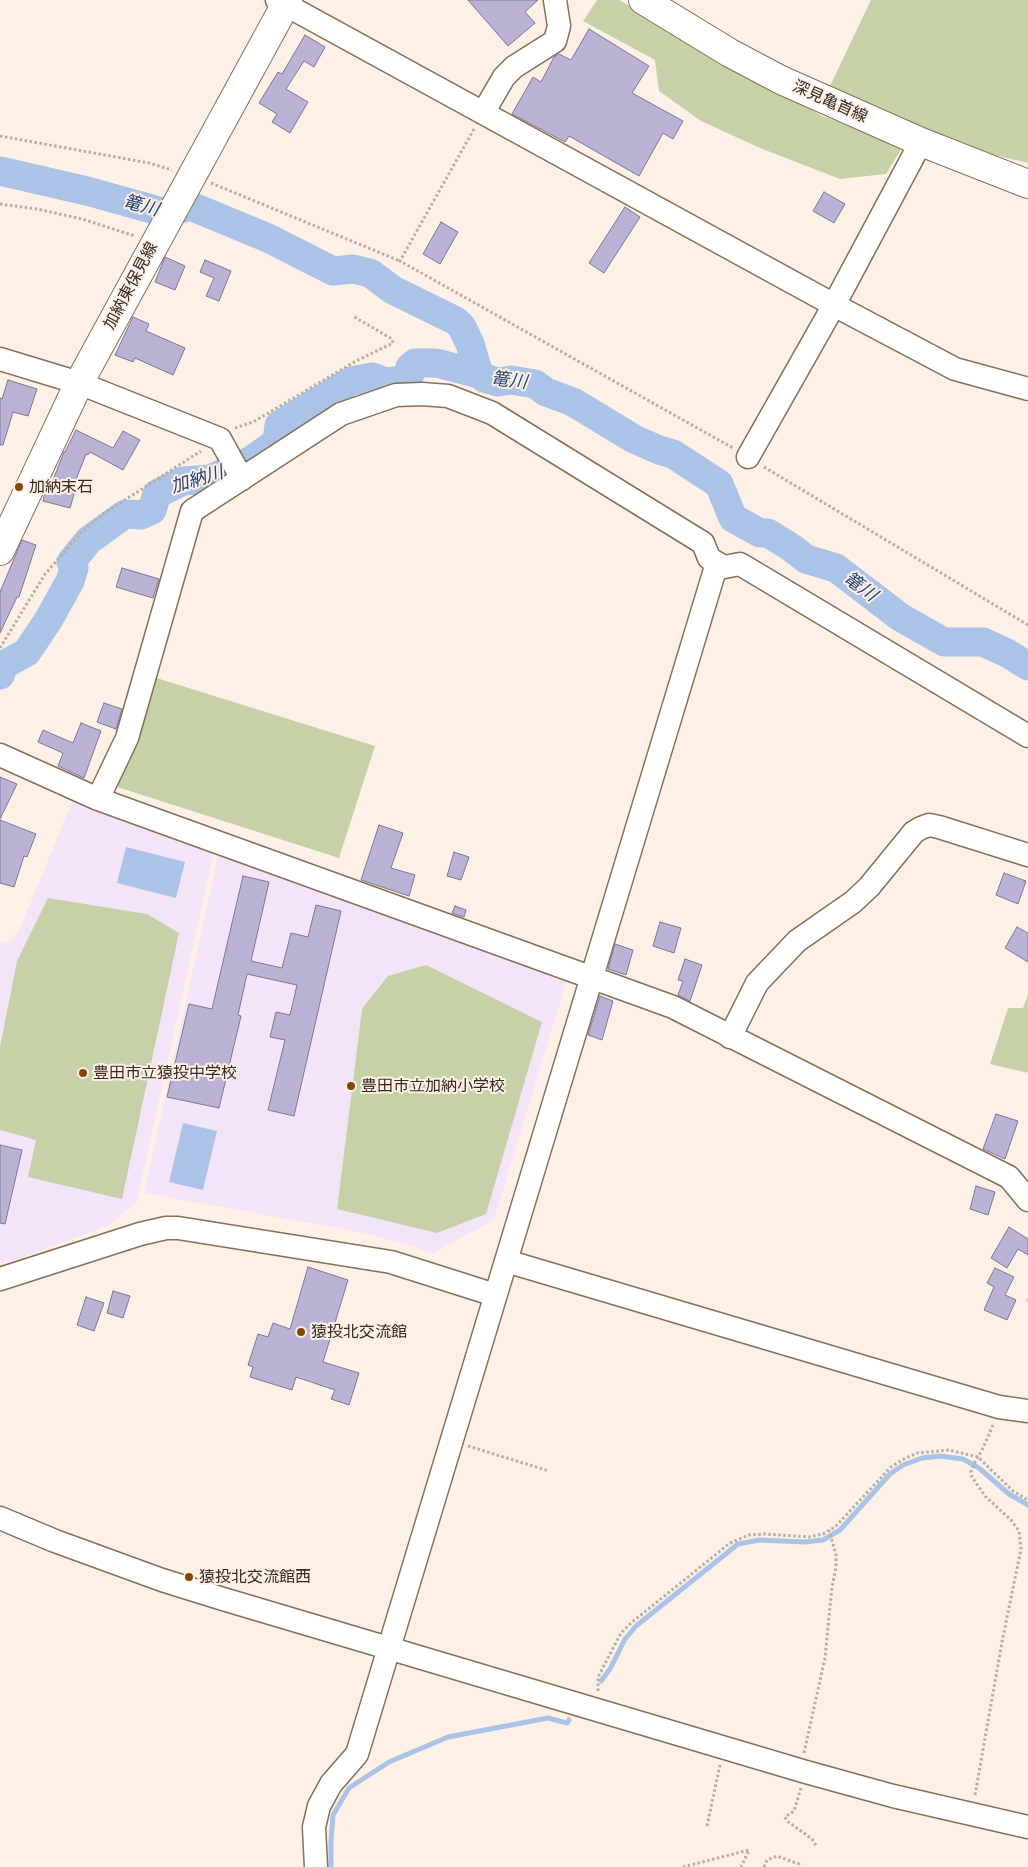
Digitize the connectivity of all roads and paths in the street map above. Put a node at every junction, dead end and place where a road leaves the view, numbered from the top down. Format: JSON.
{"nodes":[{"id":1,"x":555,"y":0,"type":"edge"},
{"id":2,"x":643,"y":0,"type":"edge"},
{"id":3,"x":283,"y":2,"type":"edge"},
{"id":4,"x":483,"y":113,"type":"junction"},
{"id":5,"x":0,"y":136,"type":"edge"},
{"id":6,"x":920,"y":142,"type":"junction"},
{"id":7,"x":190,"y":178,"type":"junction"},
{"id":8,"x":1028,"y":184,"type":"edge"},
{"id":9,"x":0,"y":204,"type":"edge"},
{"id":10,"x":155,"y":241,"type":"junction"},
{"id":11,"x":400,"y":261,"type":"junction"},
{"id":12,"x":834,"y":304,"type":"junction"},
{"id":13,"x":353,"y":316,"type":"dead end"},
{"id":14,"x":0,"y":359,"type":"edge"},
{"id":15,"x":79,"y":383,"type":"junction"},
{"id":16,"x":1028,"y":389,"type":"edge"},
{"id":17,"x":218,"y":438,"type":"junction"},
{"id":18,"x":748,"y":456,"type":"junction"},
{"id":19,"x":239,"y":476,"type":"junction"},
{"id":20,"x":0,"y":551,"type":"edge"},
{"id":21,"x":717,"y":564,"type":"junction"},
{"id":22,"x":1028,"y":626,"type":"edge"},
{"id":23,"x":0,"y":648,"type":"edge"},
{"id":24,"x":1028,"y":736,"type":"edge"},
{"id":25,"x":0,"y":754,"type":"edge"},
{"id":26,"x":98,"y":799,"type":"junction"},
{"id":27,"x":1028,"y":855,"type":"edge"},
{"id":28,"x":592,"y":978,"type":"junction"},
{"id":29,"x":730,"y":1037,"type":"junction"},
{"id":30,"x":1028,"y":1200,"type":"edge"},
{"id":31,"x":506,"y":1261,"type":"junction"},
{"id":32,"x":0,"y":1279,"type":"edge"},
{"id":33,"x":495,"y":1295,"type":"junction"},
{"id":34,"x":999,"y":1407,"type":"junction"},
{"id":35,"x":1028,"y":1411,"type":"edge"},
{"id":36,"x":451,"y":1441,"type":"junction"},
{"id":37,"x":978,"y":1457,"type":"junction"},
{"id":38,"x":549,"y":1471,"type":"dead end"},
{"id":39,"x":1028,"y":1500,"type":"edge"},
{"id":40,"x":0,"y":1518,"type":"edge"},
{"id":41,"x":829,"y":1530,"type":"junction"},
{"id":42,"x":389,"y":1648,"type":"junction"},
{"id":43,"x":597,"y":1710,"type":"junction"},
{"id":44,"x":726,"y":1748,"type":"junction"},
{"id":45,"x":803,"y":1771,"type":"junction"},
{"id":46,"x":972,"y":1813,"type":"junction"},
{"id":47,"x":707,"y":1826,"type":"dead end"},
{"id":48,"x":1028,"y":1827,"type":"edge"},
{"id":49,"x":817,"y":1847,"type":"dead end"},
{"id":50,"x":316,"y":1867,"type":"edge"},
{"id":51,"x":683,"y":1867,"type":"edge"},
{"id":52,"x":741,"y":1867,"type":"edge"},
{"id":53,"x":764,"y":1867,"type":"edge"},
{"id":54,"x":800,"y":1867,"type":"edge"}],
"edges":[{"from":1,"to":4,"type":"street"},
{"from":2,"to":6,"type":"main road","name":"深見亀首線"},
{"from":3,"to":4,"type":"street"},
{"from":3,"to":7,"type":"main road","name":"加納東保見線"},
{"from":4,"to":11,"type":"path"},
{"from":4,"to":12,"type":"street"},
{"from":5,"to":7,"type":"path"},
{"from":6,"to":8,"type":"main road","name":"深見亀首線"},
{"from":6,"to":12,"type":"street"},
{"from":7,"to":10,"type":"main road","name":"加納東保見線"},
{"from":7,"to":11,"type":"path"},
{"from":9,"to":10,"type":"path"},
{"from":10,"to":15,"type":"main road","name":"加納東保見線"},
{"from":11,"to":18,"type":"path"},
{"from":12,"to":16,"type":"street"},
{"from":12,"to":18,"type":"street"},
{"from":13,"to":17,"type":"path"},
{"from":14,"to":15,"type":"street"},
{"from":15,"to":17,"type":"street"},
{"from":15,"to":20,"type":"main road","name":"加納東保見線"},
{"from":17,"to":19,"type":"street"},
{"from":17,"to":23,"type":"path"},
{"from":18,"to":22,"type":"path"},
{"from":19,"to":21,"type":"street"},
{"from":19,"to":26,"type":"street"},
{"from":21,"to":24,"type":"street"},
{"from":21,"to":28,"type":"street"},
{"from":25,"to":26,"type":"street"},
{"from":26,"to":28,"type":"street"},
{"from":27,"to":29,"type":"street"},
{"from":28,"to":29,"type":"street"},
{"from":28,"to":31,"type":"street"},
{"from":29,"to":30,"type":"street"},
{"from":31,"to":33,"type":"street"},
{"from":31,"to":34,"type":"street"},
{"from":32,"to":33,"type":"street"},
{"from":33,"to":36,"type":"street"},
{"from":34,"to":35,"type":"street"},
{"from":34,"to":37,"type":"path"},
{"from":36,"to":38,"type":"path"},
{"from":36,"to":42,"type":"street"},
{"from":37,"to":39,"type":"path"},
{"from":37,"to":41,"type":"path"},
{"from":37,"to":46,"type":"path"},
{"from":40,"to":42,"type":"street"},
{"from":41,"to":43,"type":"path"},
{"from":41,"to":45,"type":"path"},
{"from":42,"to":43,"type":"street"},
{"from":42,"to":50,"type":"street"},
{"from":43,"to":44,"type":"street"},
{"from":44,"to":45,"type":"street"},
{"from":44,"to":47,"type":"path"},
{"from":45,"to":46,"type":"street"},
{"from":45,"to":49,"type":"path"},
{"from":46,"to":48,"type":"street"},
{"from":51,"to":52,"type":"path"},
{"from":53,"to":54,"type":"path"}]}
